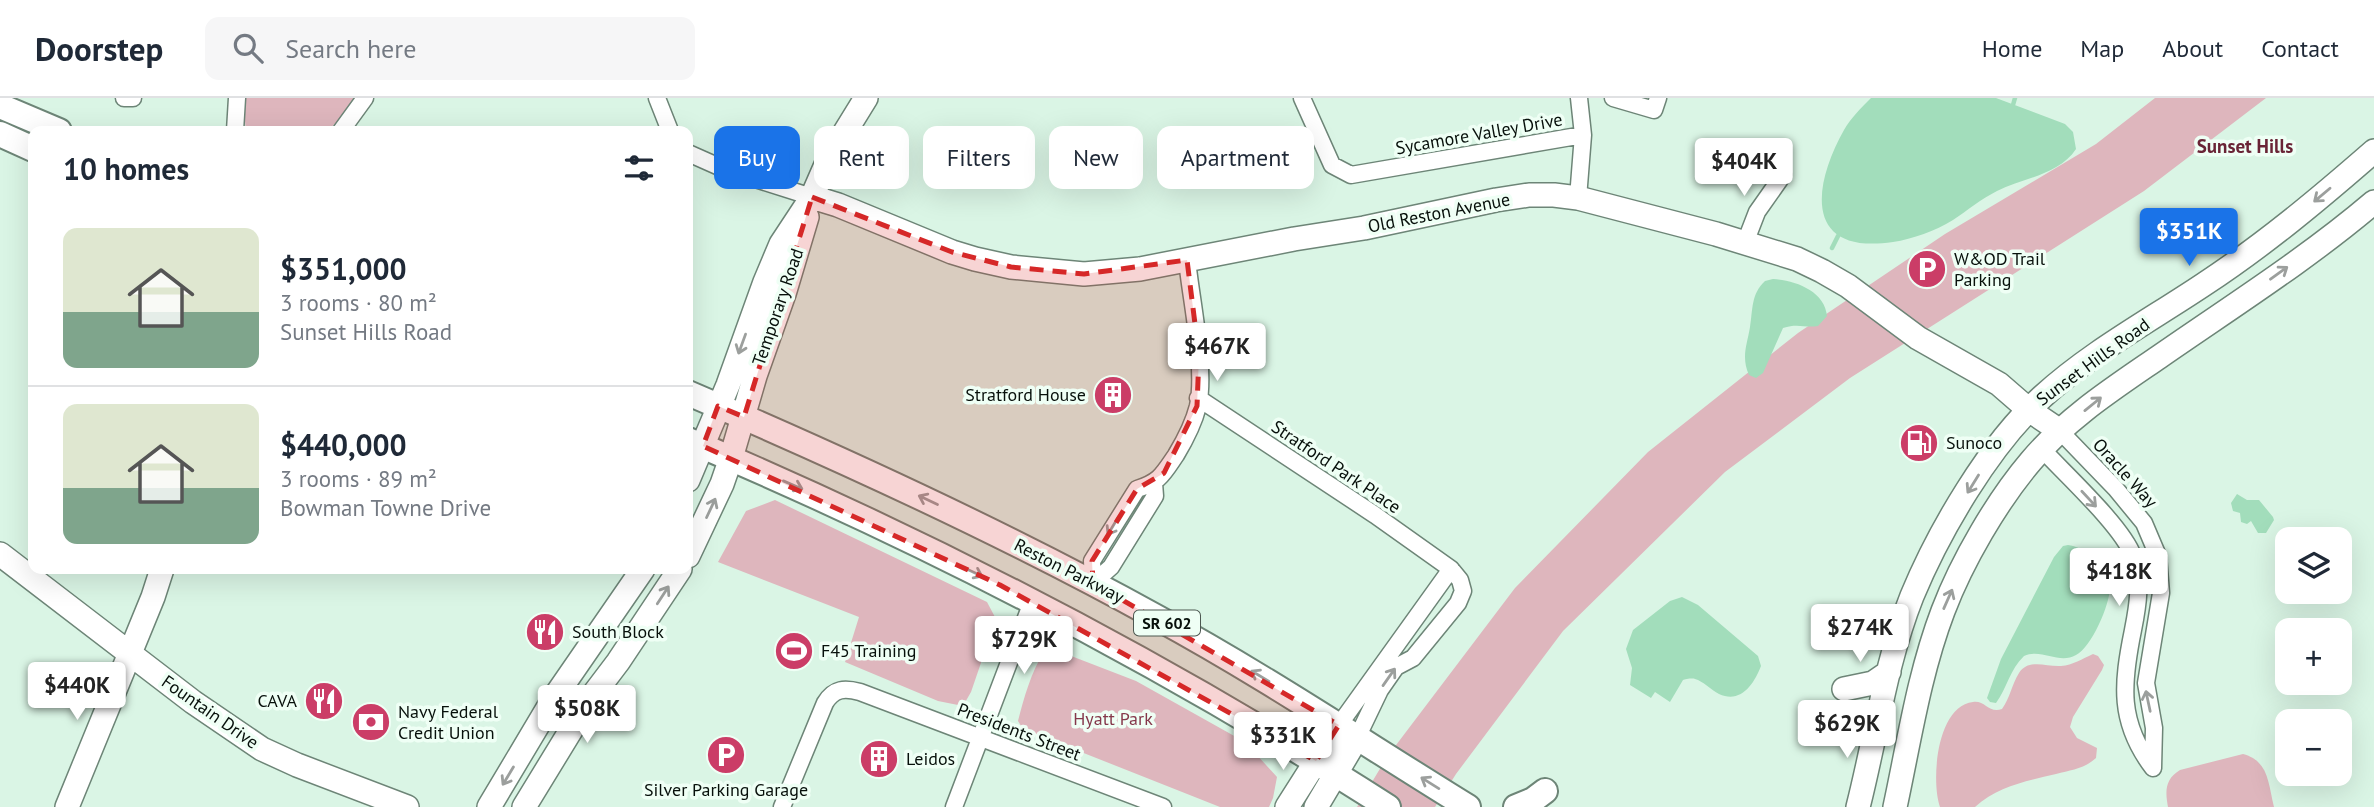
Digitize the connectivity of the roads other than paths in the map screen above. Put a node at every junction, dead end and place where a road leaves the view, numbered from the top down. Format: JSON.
{"nodes":[{"id":1,"x":124,"y":98,"type":"edge"},
{"id":2,"x":133,"y":98,"type":"edge"},
{"id":3,"x":237,"y":98,"type":"edge"},
{"id":4,"x":365,"y":98,"type":"edge"},
{"id":5,"x":657,"y":98,"type":"edge"},
{"id":6,"x":866,"y":98,"type":"edge"},
{"id":7,"x":1302,"y":98,"type":"edge"},
{"id":8,"x":1579,"y":98,"type":"edge"},
{"id":9,"x":1613,"y":98,"type":"edge"},
{"id":10,"x":1658,"y":98,"type":"edge"},
{"id":11,"x":0,"y":106,"type":"edge"},
{"id":12,"x":47,"y":126,"type":"edge"},
{"id":13,"x":235,"y":126,"type":"edge"},
{"id":14,"x":345,"y":126,"type":"edge"},
{"id":15,"x":668,"y":126,"type":"edge"},
{"id":16,"x":0,"y":134,"type":"edge"},
{"id":17,"x":1583,"y":135,"type":"junction"},
{"id":18,"x":28,"y":147,"type":"edge"},
{"id":19,"x":2374,"y":151,"type":"edge"},
{"id":20,"x":693,"y":155,"type":"edge"},
{"id":21,"x":1783,"y":176,"type":"dead end"},
{"id":22,"x":812,"y":197,"type":"junction"},
{"id":23,"x":1578,"y":198,"type":"junction"},
{"id":24,"x":2374,"y":202,"type":"edge"},
{"id":25,"x":1745,"y":243,"type":"junction"},
{"id":26,"x":1187,"y":260,"type":"junction"},
{"id":27,"x":693,"y":395,"type":"edge"},
{"id":28,"x":1198,"y":398,"type":"junction"},
{"id":29,"x":718,"y":406,"type":"junction"},
{"id":30,"x":2029,"y":410,"type":"junction"},
{"id":31,"x":744,"y":417,"type":"junction"},
{"id":32,"x":2060,"y":431,"type":"junction"},
{"id":33,"x":695,"y":443,"type":"edge"},
{"id":34,"x":2042,"y":449,"type":"junction"},
{"id":35,"x":731,"y":458,"type":"junction"},
{"id":36,"x":693,"y":545,"type":"edge"},
{"id":37,"x":0,"y":554,"type":"edge"},
{"id":38,"x":1451,"y":569,"type":"junction"},
{"id":39,"x":160,"y":574,"type":"edge"},
{"id":40,"x":640,"y":574,"type":"edge"},
{"id":41,"x":677,"y":574,"type":"edge"},
{"id":42,"x":1093,"y":583,"type":"junction"},
{"id":43,"x":1032,"y":602,"type":"junction"},
{"id":44,"x":130,"y":653,"type":"junction"},
{"id":45,"x":1889,"y":672,"type":"junction"},
{"id":46,"x":1877,"y":722,"type":"junction"},
{"id":47,"x":1348,"y":731,"type":"junction"},
{"id":48,"x":981,"y":738,"type":"junction"},
{"id":49,"x":1326,"y":767,"type":"junction"},
{"id":50,"x":1382,"y":803,"type":"edge"},
{"id":51,"x":1464,"y":805,"type":"edge"},
{"id":52,"x":67,"y":807,"type":"edge"},
{"id":53,"x":407,"y":807,"type":"edge"},
{"id":54,"x":489,"y":807,"type":"edge"},
{"id":55,"x":524,"y":807,"type":"edge"},
{"id":56,"x":782,"y":807,"type":"edge"},
{"id":57,"x":954,"y":807,"type":"edge"},
{"id":58,"x":1163,"y":807,"type":"edge"},
{"id":59,"x":1287,"y":807,"type":"edge"},
{"id":60,"x":1317,"y":807,"type":"edge"},
{"id":61,"x":1516,"y":807,"type":"edge"},
{"id":62,"x":1541,"y":807,"type":"edge"},
{"id":63,"x":1858,"y":807,"type":"edge"},
{"id":64,"x":1895,"y":807,"type":"edge"}],
"edges":[{"from":1,"to":2,"type":"street"},
{"from":3,"to":13,"type":"street"},
{"from":4,"to":14,"type":"street"},
{"from":5,"to":15,"type":"street"},
{"from":6,"to":22,"type":"street","name":"Temporary Road"},
{"from":7,"to":17,"type":"street","name":"Sycamore Valley Drive"},
{"from":8,"to":17,"type":"street","name":"Sycamore Valley Drive"},
{"from":9,"to":10,"type":"street"},
{"from":11,"to":12,"type":"main road"},
{"from":16,"to":18,"type":"main road"},
{"from":17,"to":23,"type":"street","name":"Sycamore Valley Drive"},
{"from":19,"to":30,"type":"street","name":"Sunset Hills Road","one_way":true},
{"from":20,"to":22,"type":"street"},
{"from":21,"to":25,"type":"street"},
{"from":22,"to":26,"type":"street","name":"Old Reston Avenue"},
{"from":22,"to":29,"type":"street","name":"Temporary Road","one_way":true},
{"from":22,"to":31,"type":"street","name":"Temporary Road"},
{"from":23,"to":25,"type":"street","name":"Old Reston Avenue"},
{"from":23,"to":26,"type":"street","name":"Old Reston Avenue"},
{"from":32,"to":24,"type":"street","name":"Sunset Hills Road","one_way":true},
{"from":25,"to":30,"type":"street","name":"Old Reston Avenue"},
{"from":26,"to":28,"type":"street"},
{"from":27,"to":29,"type":"main road","name":"Reston Parkway","number":"SR 602"},
{"from":28,"to":38,"type":"street","name":"Stratford Park Place"},
{"from":28,"to":42,"type":"street"},
{"from":29,"to":31,"type":"main road","name":"Reston Parkway","number":"SR 602"},
{"from":29,"to":33,"type":"street","name":"Temporary Road"},
{"from":30,"to":32,"type":"street","name":"Old Reston Avenue"},
{"from":30,"to":34,"type":"street"},
{"from":30,"to":45,"type":"street","name":"Sunset Hills Road","one_way":true},
{"from":31,"to":35,"type":"street","name":"Temporary Road"},
{"from":42,"to":31,"type":"main road","name":"Reston Parkway","number":"SR 602","one_way":true},
{"from":32,"to":34,"type":"street","name":"Sunset Hills Road"},
{"from":34,"to":32,"type":"street","name":"Oracle Way","one_way":true},
{"from":33,"to":35,"type":"main road","number":"SR 602"},
{"from":64,"to":34,"type":"street","name":"Sunset Hills Road","one_way":true},
{"from":36,"to":35,"type":"street","name":"Temporary Road","one_way":true},
{"from":35,"to":43,"type":"main road","number":"SR 602","one_way":true},
{"from":37,"to":44,"type":"street","name":"Fountain Drive"},
{"from":38,"to":47,"type":"street"},
{"from":47,"to":38,"type":"street","one_way":true},
{"from":39,"to":44,"type":"street"},
{"from":40,"to":54,"type":"street","one_way":true},
{"from":55,"to":41,"type":"street","one_way":true},
{"from":47,"to":42,"type":"main road","name":"Reston Parkway","number":"SR 602","one_way":true},
{"from":43,"to":48,"type":"street"},
{"from":43,"to":49,"type":"main road","number":"SR 602"},
{"from":44,"to":52,"type":"street"},
{"from":44,"to":53,"type":"street","name":"Fountain Drive"},
{"from":45,"to":46,"type":"street","name":"Sunset Hills Road"},
{"from":45,"to":46,"type":"street"},
{"from":46,"to":63,"type":"street","name":"Sunset Hills Road"},
{"from":47,"to":49,"type":"street"},
{"from":51,"to":47,"type":"main road","name":"Reston Parkway","number":"SR 602","one_way":true},
{"from":48,"to":56,"type":"street","name":"Presidents Street"},
{"from":48,"to":57,"type":"street"},
{"from":48,"to":58,"type":"street","name":"Presidents Street"},
{"from":49,"to":50,"type":"main road","number":"SR 602"},
{"from":49,"to":59,"type":"street"},
{"from":49,"to":60,"type":"street"},
{"from":61,"to":62,"type":"main road"}]}
